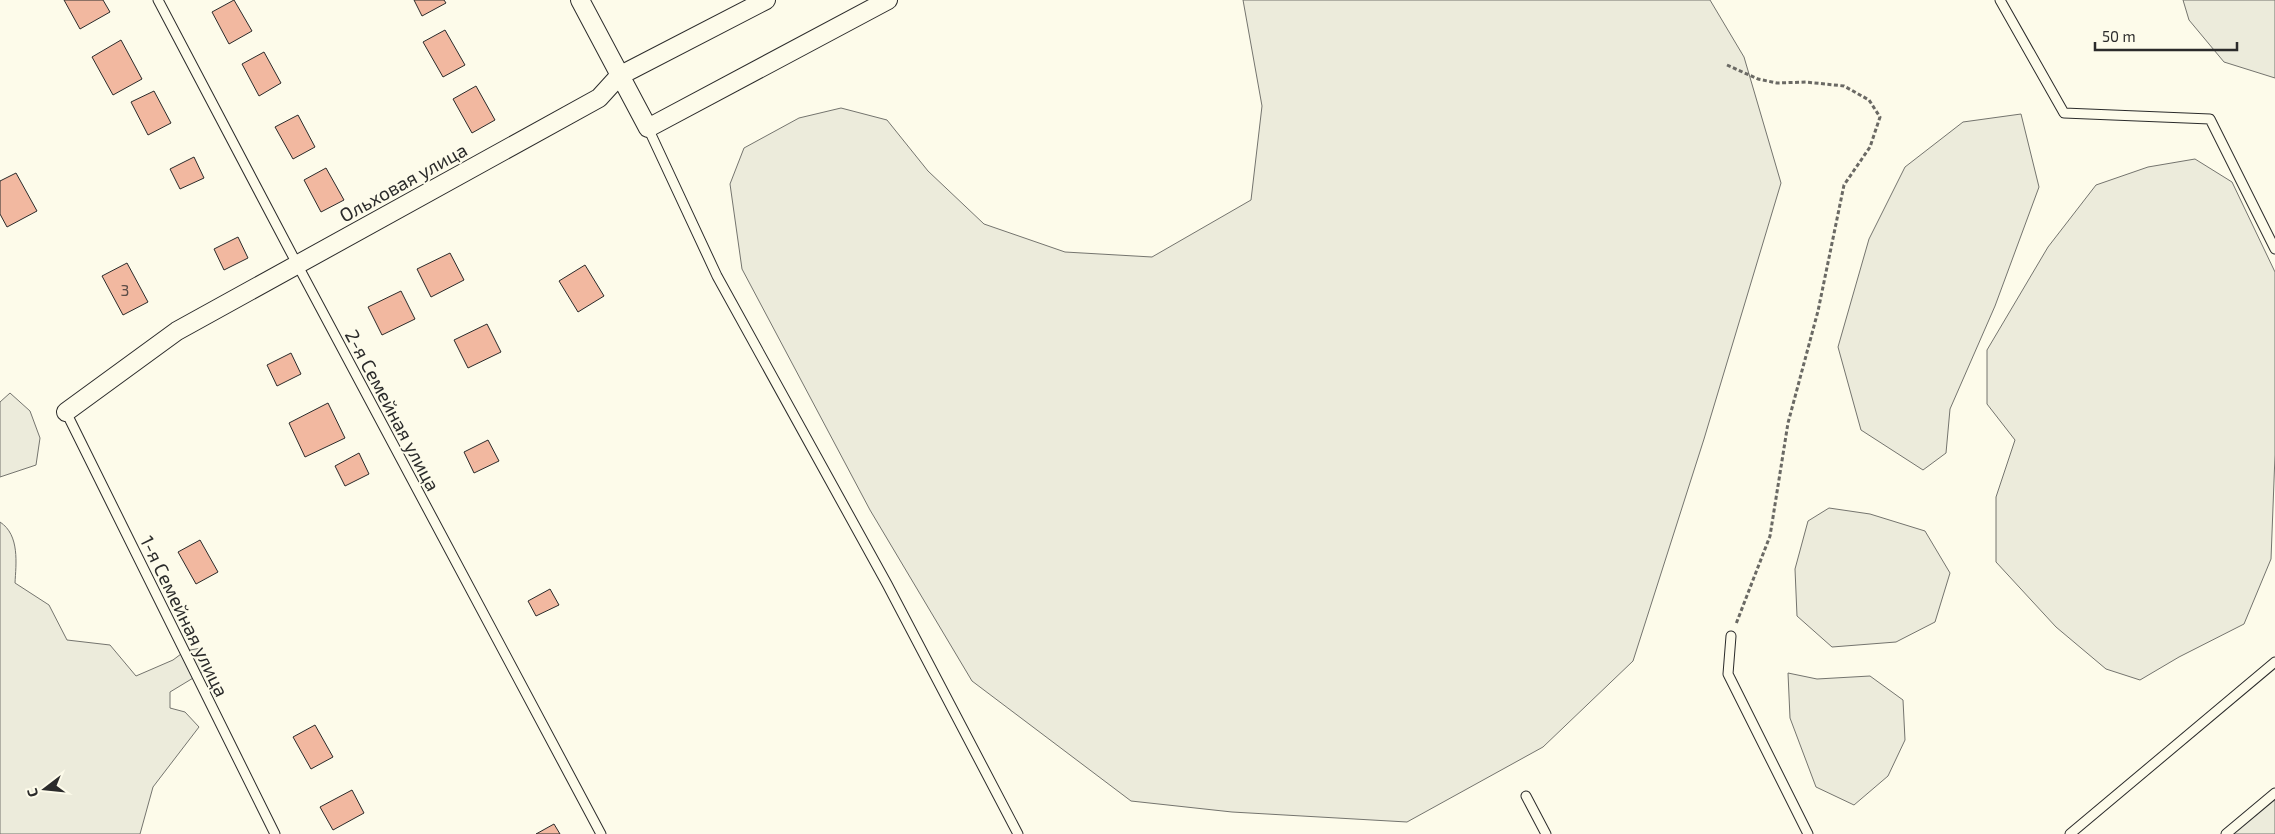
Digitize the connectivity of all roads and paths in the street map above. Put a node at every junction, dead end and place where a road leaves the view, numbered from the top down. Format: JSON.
{"nodes":[{"id":1,"x":158,"y":0,"type":"edge"},
{"id":2,"x":580,"y":0,"type":"edge"},
{"id":3,"x":766,"y":0,"type":"edge"},
{"id":4,"x":888,"y":0,"type":"edge"},
{"id":5,"x":2000,"y":0,"type":"edge"},
{"id":6,"x":1727,"y":65,"type":"dead end"},
{"id":7,"x":619,"y":76,"type":"junction"},
{"id":8,"x":648,"y":128,"type":"junction"},
{"id":9,"x":2275,"y":249,"type":"edge"},
{"id":10,"x":297,"y":264,"type":"junction"},
{"id":11,"x":66,"y":412,"type":"joint"},
{"id":12,"x":1731,"y":636,"type":"joint"},
{"id":13,"x":2275,"y":662,"type":"edge"},
{"id":14,"x":2275,"y":793,"type":"edge"},
{"id":15,"x":1526,"y":796,"type":"dead end"},
{"id":16,"x":275,"y":834,"type":"edge"},
{"id":17,"x":601,"y":834,"type":"edge"},
{"id":18,"x":1018,"y":834,"type":"edge"},
{"id":19,"x":1546,"y":834,"type":"edge"},
{"id":20,"x":1808,"y":834,"type":"edge"},
{"id":21,"x":2070,"y":834,"type":"edge"},
{"id":22,"x":2226,"y":834,"type":"edge"}],
"edges":[{"from":1,"to":10,"type":"lane","name":"2-я Семейная улица"},
{"from":2,"to":7,"type":"street"},
{"from":3,"to":7,"type":"street","name":"Ольховая улица"},
{"from":4,"to":8,"type":"street"},
{"from":5,"to":9,"type":"lane"},
{"from":6,"to":12,"type":"path"},
{"from":7,"to":8,"type":"street"},
{"from":7,"to":10,"type":"street","name":"Ольховая улица"},
{"from":8,"to":18,"type":"lane"},
{"from":10,"to":11,"type":"street","name":"Ольховая улица"},
{"from":10,"to":17,"type":"lane","name":"2-я Семейная улица"},
{"from":11,"to":16,"type":"lane","name":"1-я Семейная улица"},
{"from":12,"to":20,"type":"lane"},
{"from":13,"to":21,"type":"lane"},
{"from":14,"to":22,"type":"lane"},
{"from":15,"to":19,"type":"lane"}]}
